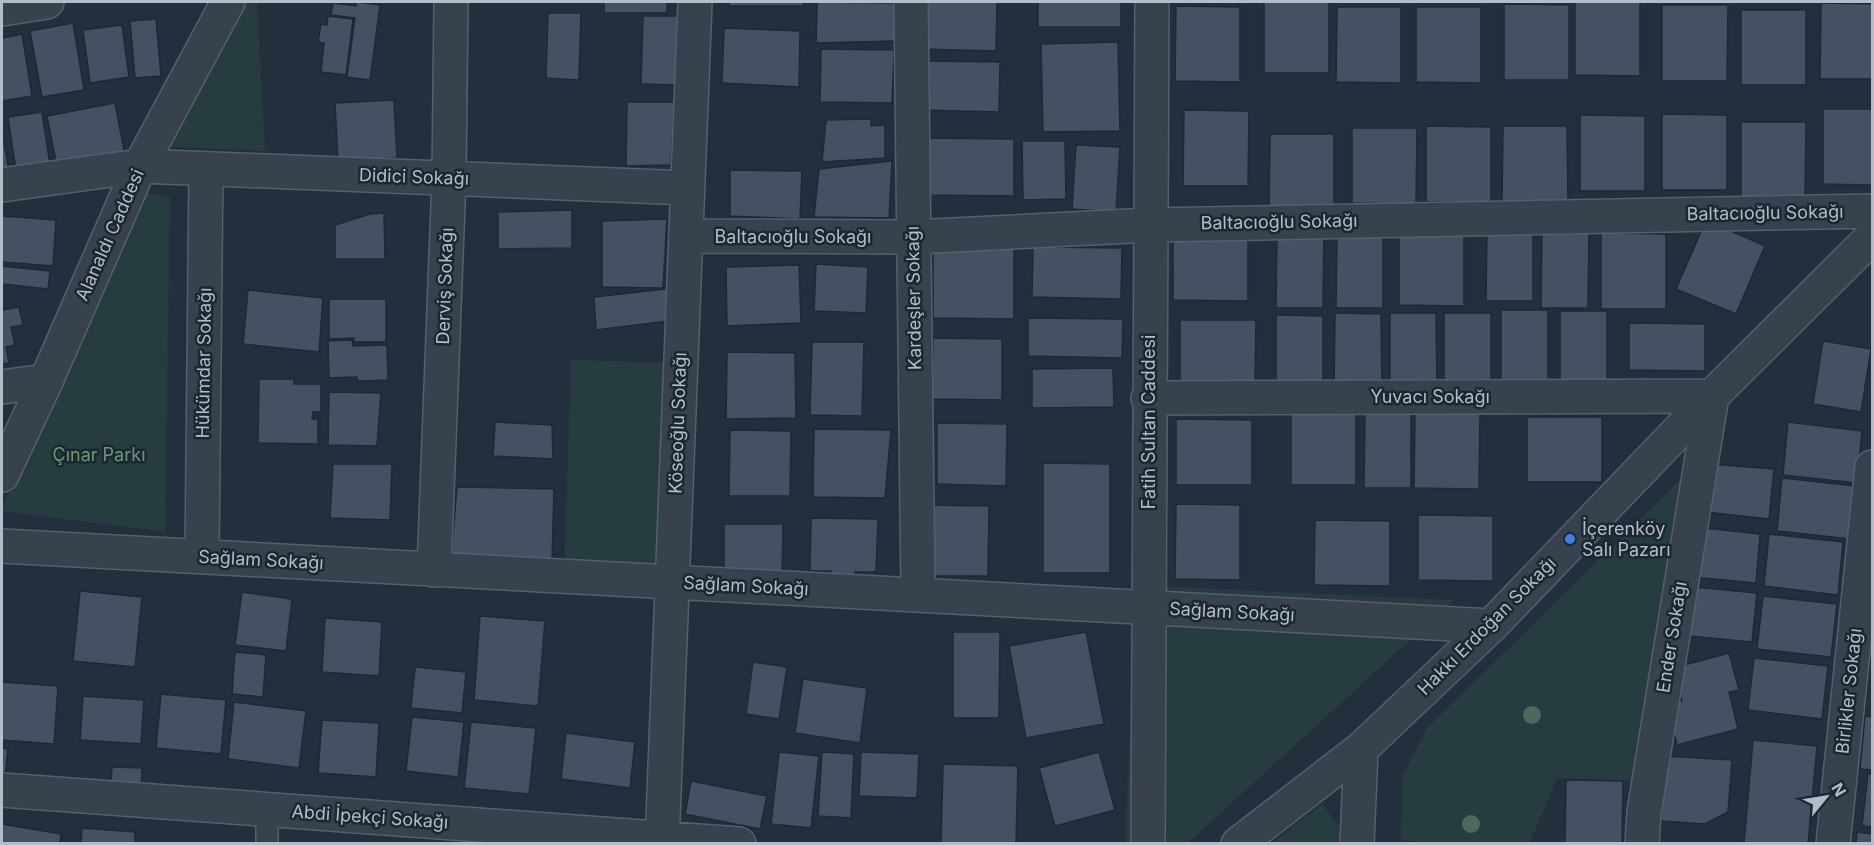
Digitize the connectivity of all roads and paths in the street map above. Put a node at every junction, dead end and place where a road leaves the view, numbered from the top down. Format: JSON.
{"nodes":[{"id":1,"x":47,"y":2,"type":"edge"},
{"id":2,"x":228,"y":2,"type":"edge"},
{"id":3,"x":451,"y":2,"type":"edge"},
{"id":4,"x":695,"y":2,"type":"edge"},
{"id":5,"x":911,"y":2,"type":"edge"},
{"id":6,"x":1152,"y":2,"type":"edge"},
{"id":7,"x":2,"y":9,"type":"edge"},
{"id":8,"x":140,"y":166,"type":"junction"},
{"id":9,"x":206,"y":169,"type":"junction"},
{"id":10,"x":448,"y":178,"type":"junction"},
{"id":11,"x":2,"y":185,"type":"edge"},
{"id":12,"x":688,"y":188,"type":"junction"},
{"id":13,"x":1872,"y":211,"type":"edge"},
{"id":14,"x":1150,"y":225,"type":"junction"},
{"id":15,"x":686,"y":236,"type":"junction"},
{"id":16,"x":913,"y":237,"type":"junction"},
{"id":17,"x":1872,"y":237,"type":"edge"},
{"id":18,"x":46,"y":381,"type":"junction"},
{"id":19,"x":2,"y":387,"type":"edge"},
{"id":20,"x":1712,"y":396,"type":"junction"},
{"id":21,"x":1149,"y":398,"type":"junction"},
{"id":22,"x":1872,"y":467,"type":"edge"},
{"id":23,"x":2,"y":475,"type":"edge"},
{"id":24,"x":2,"y":546,"type":"edge"},
{"id":25,"x":202,"y":557,"type":"junction"},
{"id":26,"x":434,"y":570,"type":"junction"},
{"id":27,"x":672,"y":582,"type":"junction"},
{"id":28,"x":918,"y":595,"type":"junction"},
{"id":29,"x":1148,"y":607,"type":"junction"},
{"id":30,"x":1491,"y":626,"type":"junction"},
{"id":31,"x":1361,"y":749,"type":"junction"},
{"id":32,"x":2,"y":790,"type":"edge"},
{"id":33,"x":267,"y":809,"type":"junction"},
{"id":34,"x":662,"y":841,"type":"edge"},
{"id":35,"x":267,"y":843,"type":"edge"},
{"id":36,"x":739,"y":843,"type":"edge"},
{"id":37,"x":1148,"y":843,"type":"edge"},
{"id":38,"x":1238,"y":843,"type":"edge"},
{"id":39,"x":1357,"y":843,"type":"edge"},
{"id":40,"x":1642,"y":843,"type":"edge"},
{"id":41,"x":1833,"y":843,"type":"edge"}],
"edges":[{"from":1,"to":7,"type":"street"},
{"from":2,"to":8,"type":"street","name":"Alanaldı Caddesi"},
{"from":3,"to":10,"type":"street","name":"Derviş Sokağı"},
{"from":4,"to":12,"type":"street","name":"Köseoğlu Sokağı"},
{"from":5,"to":16,"type":"street","name":"Kardeşler Sokağı"},
{"from":6,"to":14,"type":"street","name":"Fatih Sultan Caddesi"},
{"from":8,"to":9,"type":"street","name":"Didici Sokağı"},
{"from":8,"to":11,"type":"street","name":"Didici Sokağı"},
{"from":8,"to":18,"type":"street","name":"Alanaldı Caddesi"},
{"from":9,"to":10,"type":"street","name":"Didici Sokağı"},
{"from":9,"to":25,"type":"street","name":"Hükümdar Sokağı"},
{"from":10,"to":12,"type":"street","name":"Didici Sokağı"},
{"from":10,"to":26,"type":"street","name":"Derviş Sokağı"},
{"from":12,"to":15,"type":"street","name":"Köseoğlu Sokağı"},
{"from":13,"to":14,"type":"street","name":"Baltacıoğlu Sokağı"},
{"from":14,"to":16,"type":"street","name":"Baltacıoğlu Sokağı"},
{"from":14,"to":21,"type":"street","name":"Fatih Sultan Caddesi"},
{"from":15,"to":16,"type":"street","name":"Baltacıoğlu Sokağı"},
{"from":15,"to":27,"type":"street","name":"Köseoğlu Sokağı"},
{"from":16,"to":28,"type":"street","name":"Kardeşler Sokağı"},
{"from":17,"to":20,"type":"street","name":"Hakkı Erdoğan Sokağı"},
{"from":18,"to":19,"type":"street"},
{"from":18,"to":23,"type":"street","name":"Alanaldı Caddesi"},
{"from":20,"to":21,"type":"street","name":"Yuvacı Sokağı"},
{"from":20,"to":30,"type":"street","name":"Hakkı Erdoğan Sokağı"},
{"from":20,"to":40,"type":"street","name":"Ender Sokağı"},
{"from":21,"to":29,"type":"street","name":"Fatih Sultan Caddesi"},
{"from":22,"to":41,"type":"street","name":"Birlikler Sokağı"},
{"from":24,"to":25,"type":"street","name":"Sağlam Sokağı"},
{"from":25,"to":26,"type":"street","name":"Sağlam Sokağı"},
{"from":26,"to":27,"type":"street","name":"Sağlam Sokağı"},
{"from":27,"to":28,"type":"street","name":"Sağlam Sokağı"},
{"from":27,"to":34,"type":"street","name":"Köseoğlu Sokağı"},
{"from":28,"to":29,"type":"street","name":"Sağlam Sokağı"},
{"from":29,"to":30,"type":"street","name":"Sağlam Sokağı"},
{"from":29,"to":37,"type":"street","name":"Fatih Sultan Caddesi"},
{"from":30,"to":31,"type":"street","name":"Hakkı Erdoğan Sokağı"},
{"from":31,"to":38,"type":"street","name":"Hakkı Erdoğan Sokağı"},
{"from":31,"to":39,"type":"street"},
{"from":32,"to":33,"type":"street","name":"Abdi İpekçi Sokağı"},
{"from":33,"to":34,"type":"street","name":"Abdi İpekçi Sokağı"},
{"from":33,"to":35,"type":"lane"},
{"from":34,"to":36,"type":"street","name":"Abdi İpekçi Sokağı"}]}
